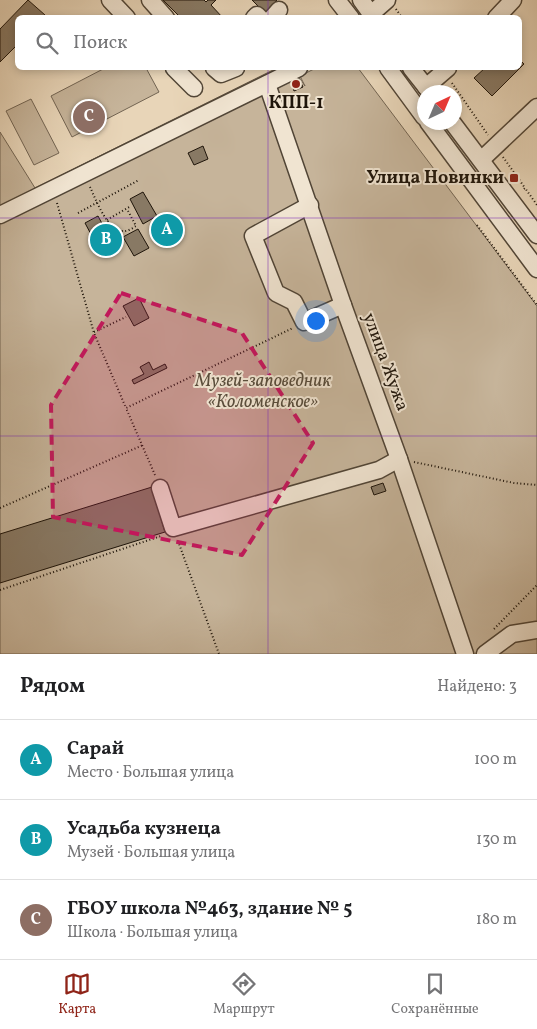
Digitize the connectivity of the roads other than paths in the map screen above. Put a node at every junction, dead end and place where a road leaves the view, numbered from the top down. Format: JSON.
{"nodes":[{"id":1,"x":110,"y":0,"type":"edge"},
{"id":2,"x":150,"y":0,"type":"edge"},
{"id":3,"x":337,"y":0,"type":"edge"},
{"id":4,"x":361,"y":0,"type":"edge"},
{"id":5,"x":388,"y":0,"type":"edge"},
{"id":6,"x":513,"y":0,"type":"edge"},
{"id":7,"x":124,"y":15,"type":"edge"},
{"id":8,"x":163,"y":15,"type":"edge"},
{"id":9,"x":348,"y":15,"type":"edge"},
{"id":10,"x":372,"y":15,"type":"edge"},
{"id":11,"x":374,"y":15,"type":"edge"},
{"id":12,"x":499,"y":15,"type":"edge"},
{"id":13,"x":176,"y":70,"type":"edge"},
{"id":14,"x":216,"y":70,"type":"edge"},
{"id":15,"x":231,"y":70,"type":"edge"},
{"id":16,"x":295,"y":70,"type":"edge"},
{"id":17,"x":389,"y":70,"type":"edge"},
{"id":18,"x":413,"y":70,"type":"edge"},
{"id":19,"x":446,"y":70,"type":"edge"},
{"id":20,"x":267,"y":84,"type":"junction"},
{"id":21,"x":424,"y":85,"type":"edge"},
{"id":22,"x":432,"y":85,"type":"edge"},
{"id":23,"x":194,"y":88,"type":"dead end"},
{"id":24,"x":537,"y":107,"type":"edge"},
{"id":25,"x":417,"y":108,"type":"edge"},
{"id":26,"x":434,"y":130,"type":"edge"},
{"id":27,"x":458,"y":130,"type":"edge"},
{"id":28,"x":481,"y":160,"type":"junction"},
{"id":29,"x":310,"y":205,"type":"junction"},
{"id":30,"x":0,"y":215,"type":"edge"},
{"id":31,"x":534,"y":225,"type":"edge"},
{"id":32,"x":537,"y":269,"type":"edge"},
{"id":33,"x":343,"y":305,"type":"junction"},
{"id":34,"x":399,"y":459,"type":"junction"},
{"id":35,"x":160,"y":488,"type":"road end"},
{"id":36,"x":537,"y":630,"type":"edge"},
{"id":37,"x":465,"y":654,"type":"edge"},
{"id":38,"x":485,"y":654,"type":"edge"}],
"edges":[{"from":1,"to":7,"type":"street"},
{"from":2,"to":8,"type":"street"},
{"from":3,"to":9,"type":"street"},
{"from":4,"to":10,"type":"street"},
{"from":5,"to":11,"type":"street"},
{"from":6,"to":12,"type":"street"},
{"from":13,"to":23,"type":"street"},
{"from":14,"to":15,"type":"street"},
{"from":16,"to":20,"type":"street"},
{"from":17,"to":25,"type":"street"},
{"from":18,"to":21,"type":"street"},
{"from":19,"to":22,"type":"street"},
{"from":20,"to":29,"type":"street","name":"улица Жужа"},
{"from":20,"to":30,"type":"street"},
{"from":24,"to":28,"type":"street"},
{"from":26,"to":32,"type":"street"},
{"from":27,"to":28,"type":"street"},
{"from":28,"to":31,"type":"street"},
{"from":29,"to":33,"type":"street","name":"улица Жужа"},
{"from":29,"to":33,"type":"street"},
{"from":33,"to":34,"type":"street","name":"улица Жужа"},
{"from":34,"to":35,"type":"street"},
{"from":34,"to":37,"type":"street","name":"улица Жужа"},
{"from":36,"to":38,"type":"street"}]}
